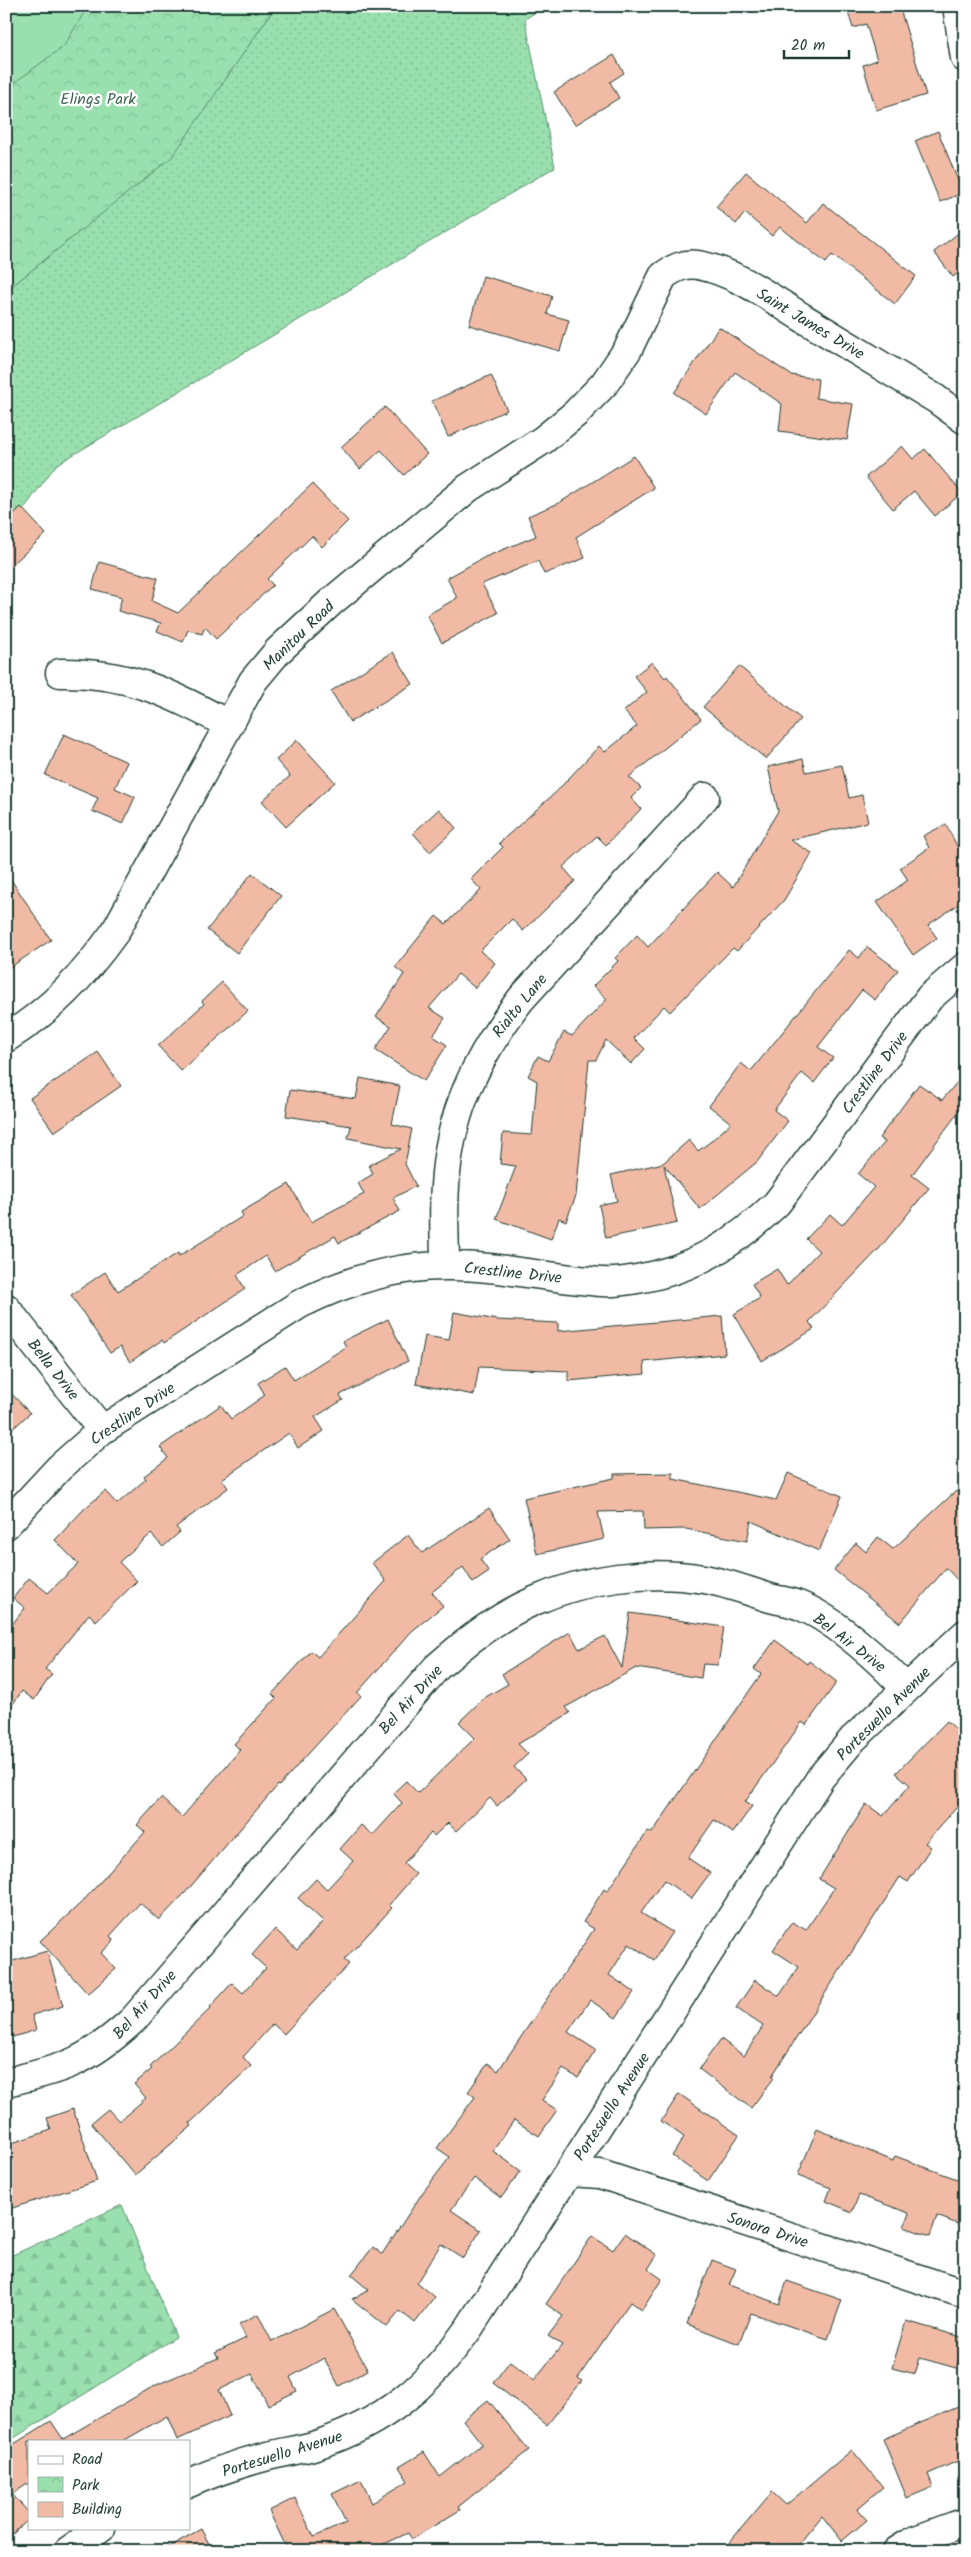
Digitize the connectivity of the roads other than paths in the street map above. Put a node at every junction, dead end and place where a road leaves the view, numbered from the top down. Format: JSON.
{"nodes":[{"id":1,"x":957,"y":6,"type":"edge"},
{"id":2,"x":965,"y":58,"type":"edge"},
{"id":3,"x":656,"y":290,"type":"joint"},
{"id":4,"x":965,"y":420,"type":"edge"},
{"id":5,"x":60,"y":673,"type":"dead end"},
{"id":6,"x":228,"y":724,"type":"junction"},
{"id":7,"x":705,"y":798,"type":"dead end"},
{"id":8,"x":965,"y":967,"type":"edge"},
{"id":9,"x":6,"y":1038,"type":"edge"},
{"id":10,"x":445,"y":1266,"type":"junction"},
{"id":11,"x":6,"y":1308,"type":"edge"},
{"id":12,"x":102,"y":1430,"type":"junction"},
{"id":13,"x":6,"y":1525,"type":"edge"},
{"id":14,"x":965,"y":1634,"type":"edge"},
{"id":15,"x":906,"y":1689,"type":"junction"},
{"id":16,"x":6,"y":2082,"type":"edge"},
{"id":17,"x":570,"y":2172,"type":"junction"},
{"id":18,"x":965,"y":2294,"type":"edge"},
{"id":19,"x":190,"y":2483,"type":"edge"},
{"id":20,"x":965,"y":2522,"type":"edge"},
{"id":21,"x":97,"y":2530,"type":"edge"},
{"id":22,"x":68,"y":2551,"type":"edge"},
{"id":23,"x":897,"y":2551,"type":"edge"}],
"edges":[{"from":1,"to":2,"type":"street"},
{"from":3,"to":4,"type":"street","name":"Saint James Drive"},
{"from":3,"to":6,"type":"street","name":"Manitou Road"},
{"from":5,"to":6,"type":"street"},
{"from":6,"to":9,"type":"street","name":"Manitou Road"},
{"from":7,"to":10,"type":"street","name":"Rialto Lane"},
{"from":8,"to":10,"type":"street","name":"Crestline Drive"},
{"from":10,"to":12,"type":"street","name":"Crestline Drive"},
{"from":11,"to":12,"type":"street","name":"Bella Drive"},
{"from":12,"to":13,"type":"street","name":"Crestline Drive"},
{"from":14,"to":15,"type":"street","name":"Portesuello Avenue"},
{"from":15,"to":16,"type":"street","name":"Bel Air Drive"},
{"from":15,"to":17,"type":"street","name":"Portesuello Avenue"},
{"from":17,"to":18,"type":"street","name":"Sonora Drive"},
{"from":17,"to":19,"type":"street","name":"Portesuello Avenue"},
{"from":20,"to":23,"type":"street"},
{"from":21,"to":22,"type":"street"}]}
